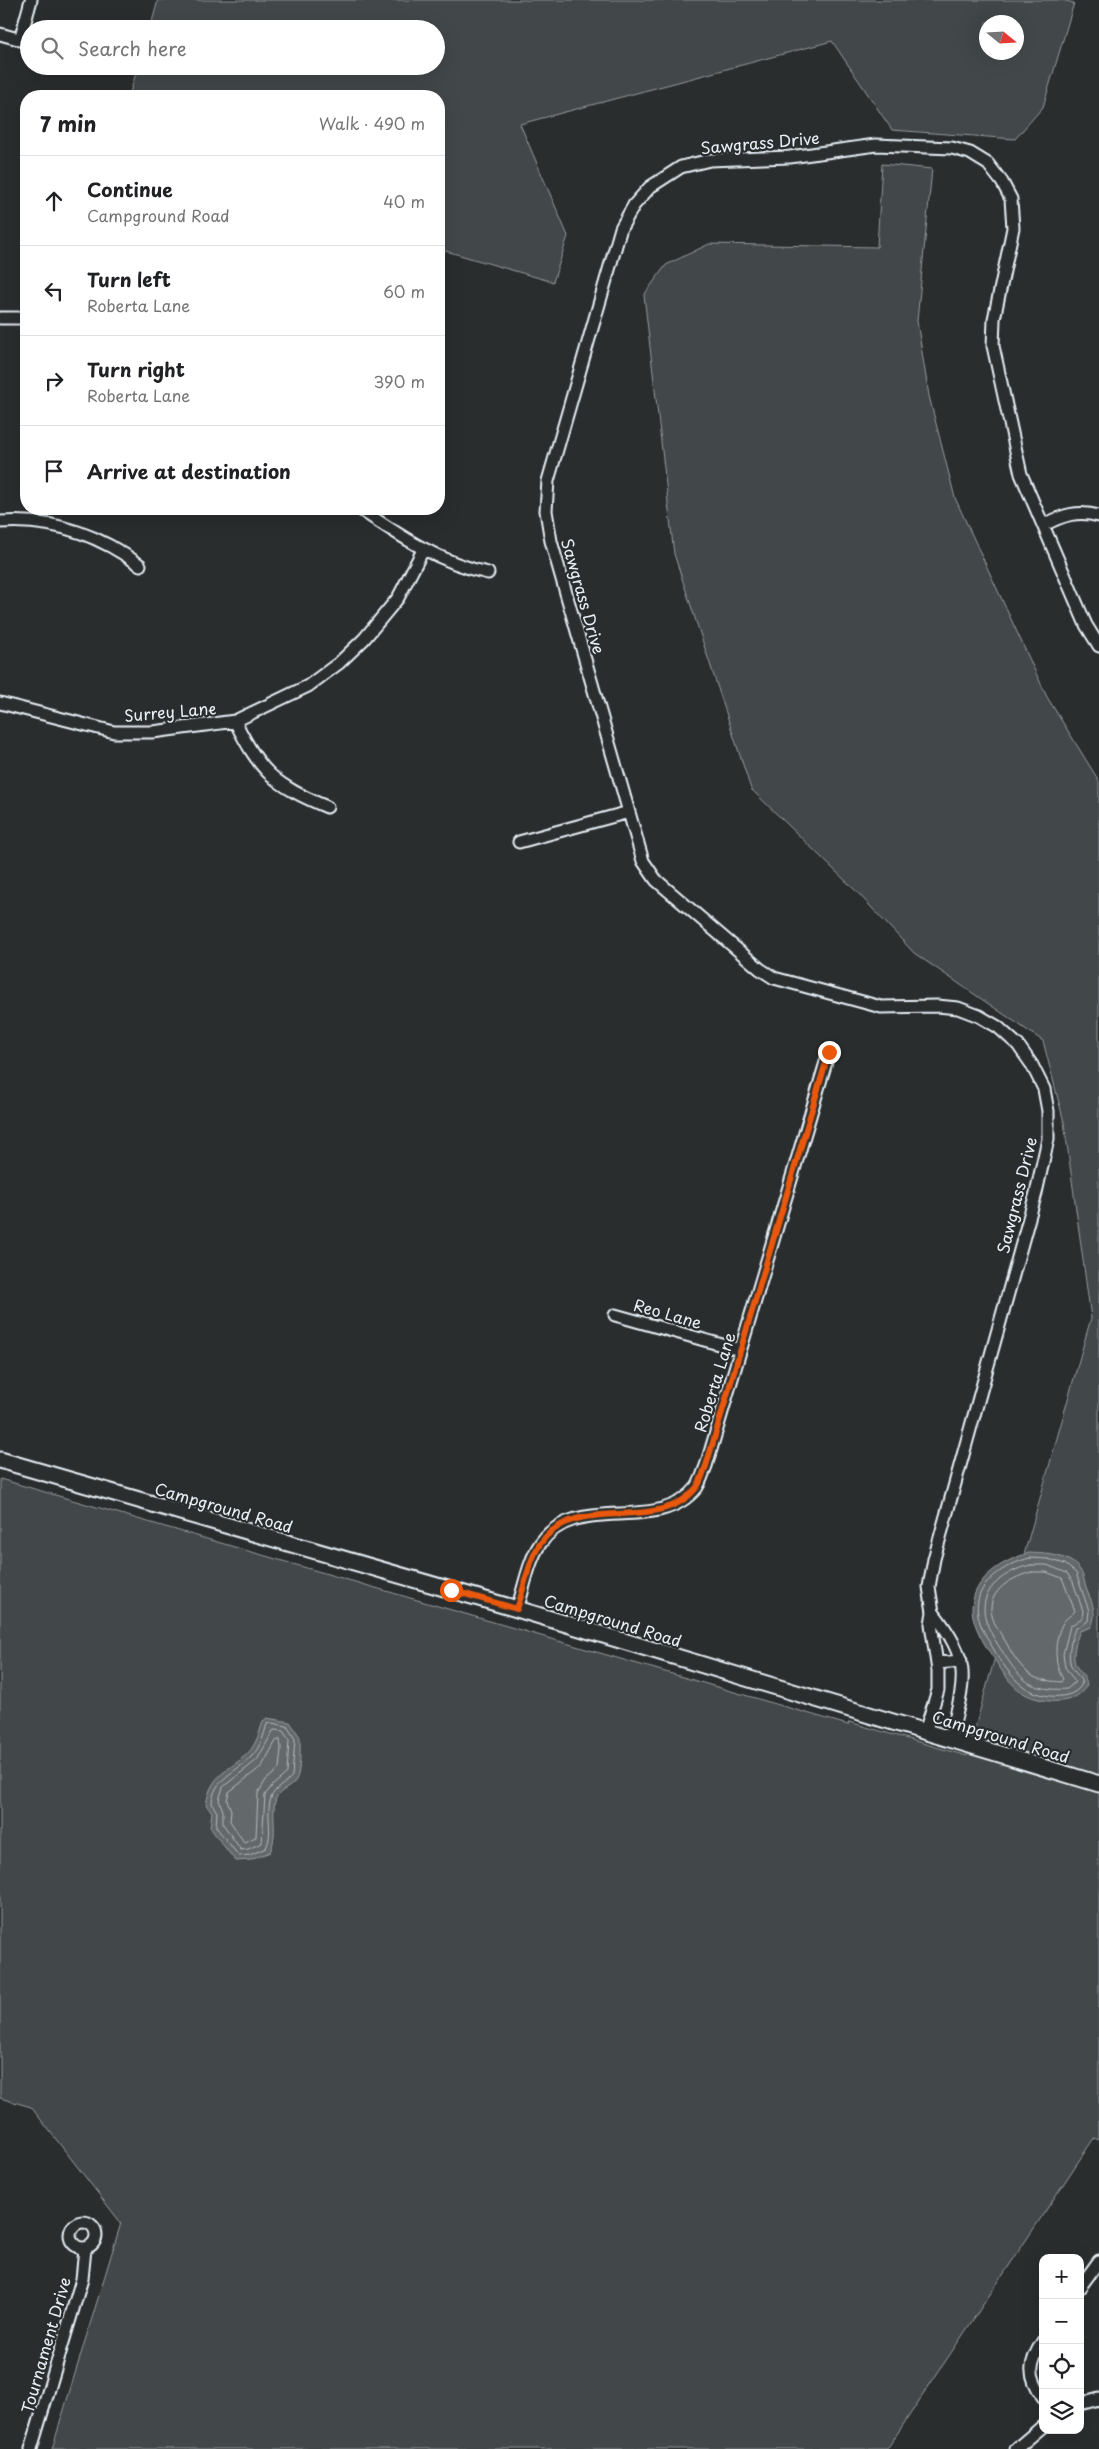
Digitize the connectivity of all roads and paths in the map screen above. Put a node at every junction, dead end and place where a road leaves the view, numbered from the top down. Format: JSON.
{"nodes":[{"id":1,"x":31,"y":0,"type":"edge"},
{"id":2,"x":28,"y":20,"type":"edge"},
{"id":3,"x":0,"y":34,"type":"edge"},
{"id":4,"x":20,"y":40,"type":"edge"},
{"id":5,"x":0,"y":318,"type":"edge"},
{"id":6,"x":20,"y":318,"type":"edge"},
{"id":7,"x":369,"y":515,"type":"edge"},
{"id":8,"x":1099,"y":516,"type":"edge"},
{"id":9,"x":0,"y":522,"type":"edge"},
{"id":10,"x":1044,"y":525,"type":"junction"},
{"id":11,"x":423,"y":550,"type":"junction"},
{"id":12,"x":140,"y":566,"type":"dead end"},
{"id":13,"x":488,"y":573,"type":"dead end"},
{"id":14,"x":1099,"y":646,"type":"edge"},
{"id":15,"x":0,"y":703,"type":"edge"},
{"id":16,"x":235,"y":721,"type":"junction"},
{"id":17,"x":327,"y":807,"type":"dead end"},
{"id":18,"x":629,"y":812,"type":"junction"},
{"id":19,"x":519,"y":842,"type":"dead end"},
{"id":20,"x":829,"y":1052,"type":"dead end"},
{"id":21,"x":616,"y":1315,"type":"dead end"},
{"id":22,"x":740,"y":1350,"type":"junction"},
{"id":23,"x":0,"y":1460,"type":"edge"},
{"id":24,"x":517,"y":1609,"type":"junction"},
{"id":25,"x":933,"y":1612,"type":"junction"},
{"id":26,"x":961,"y":1661,"type":"junction"},
{"id":27,"x":937,"y":1664,"type":"junction"},
{"id":28,"x":925,"y":1732,"type":"junction"},
{"id":29,"x":950,"y":1739,"type":"junction"},
{"id":30,"x":1099,"y":1784,"type":"edge"},
{"id":31,"x":86,"y":2249,"type":"dead end"},
{"id":32,"x":1099,"y":2261,"type":"edge"},
{"id":33,"x":1084,"y":2282,"type":"edge"},
{"id":34,"x":1041,"y":2344,"type":"edge"},
{"id":35,"x":1039,"y":2391,"type":"edge"},
{"id":36,"x":1099,"y":2398,"type":"edge"},
{"id":37,"x":1084,"y":2403,"type":"edge"},
{"id":38,"x":1039,"y":2429,"type":"edge"},
{"id":39,"x":31,"y":2449,"type":"edge"},
{"id":40,"x":1016,"y":2449,"type":"edge"}],
"edges":[{"from":1,"to":2,"type":"street"},
{"from":3,"to":4,"type":"street"},
{"from":5,"to":6,"type":"street"},
{"from":7,"to":11,"type":"street"},
{"from":8,"to":10,"type":"street"},
{"from":9,"to":12,"type":"street"},
{"from":10,"to":14,"type":"street","name":"Sawgrass Drive"},
{"from":10,"to":18,"type":"street","name":"Sawgrass Drive"},
{"from":11,"to":13,"type":"street"},
{"from":11,"to":16,"type":"street","name":"Surrey Lane"},
{"from":15,"to":16,"type":"street","name":"Surrey Lane"},
{"from":16,"to":17,"type":"street"},
{"from":18,"to":19,"type":"street"},
{"from":18,"to":25,"type":"street","name":"Sawgrass Drive"},
{"from":20,"to":22,"type":"street","name":"Roberta Lane"},
{"from":21,"to":22,"type":"street","name":"Reo Lane"},
{"from":22,"to":24,"type":"street","name":"Roberta Lane"},
{"from":23,"to":24,"type":"street","name":"Campground Road"},
{"from":24,"to":28,"type":"street","name":"Campground Road"},
{"from":25,"to":26,"type":"street"},
{"from":25,"to":27,"type":"street","name":"Sawgrass Drive"},
{"from":26,"to":27,"type":"street"},
{"from":26,"to":29,"type":"street"},
{"from":27,"to":28,"type":"street","name":"Sawgrass Drive"},
{"from":28,"to":29,"type":"street","name":"Campground Road"},
{"from":29,"to":30,"type":"street","name":"Campground Road"},
{"from":31,"to":39,"type":"street","name":"Tournament Drive"},
{"from":32,"to":33,"type":"street"},
{"from":34,"to":35,"type":"street"},
{"from":36,"to":37,"type":"street"},
{"from":38,"to":40,"type":"street"}]}
